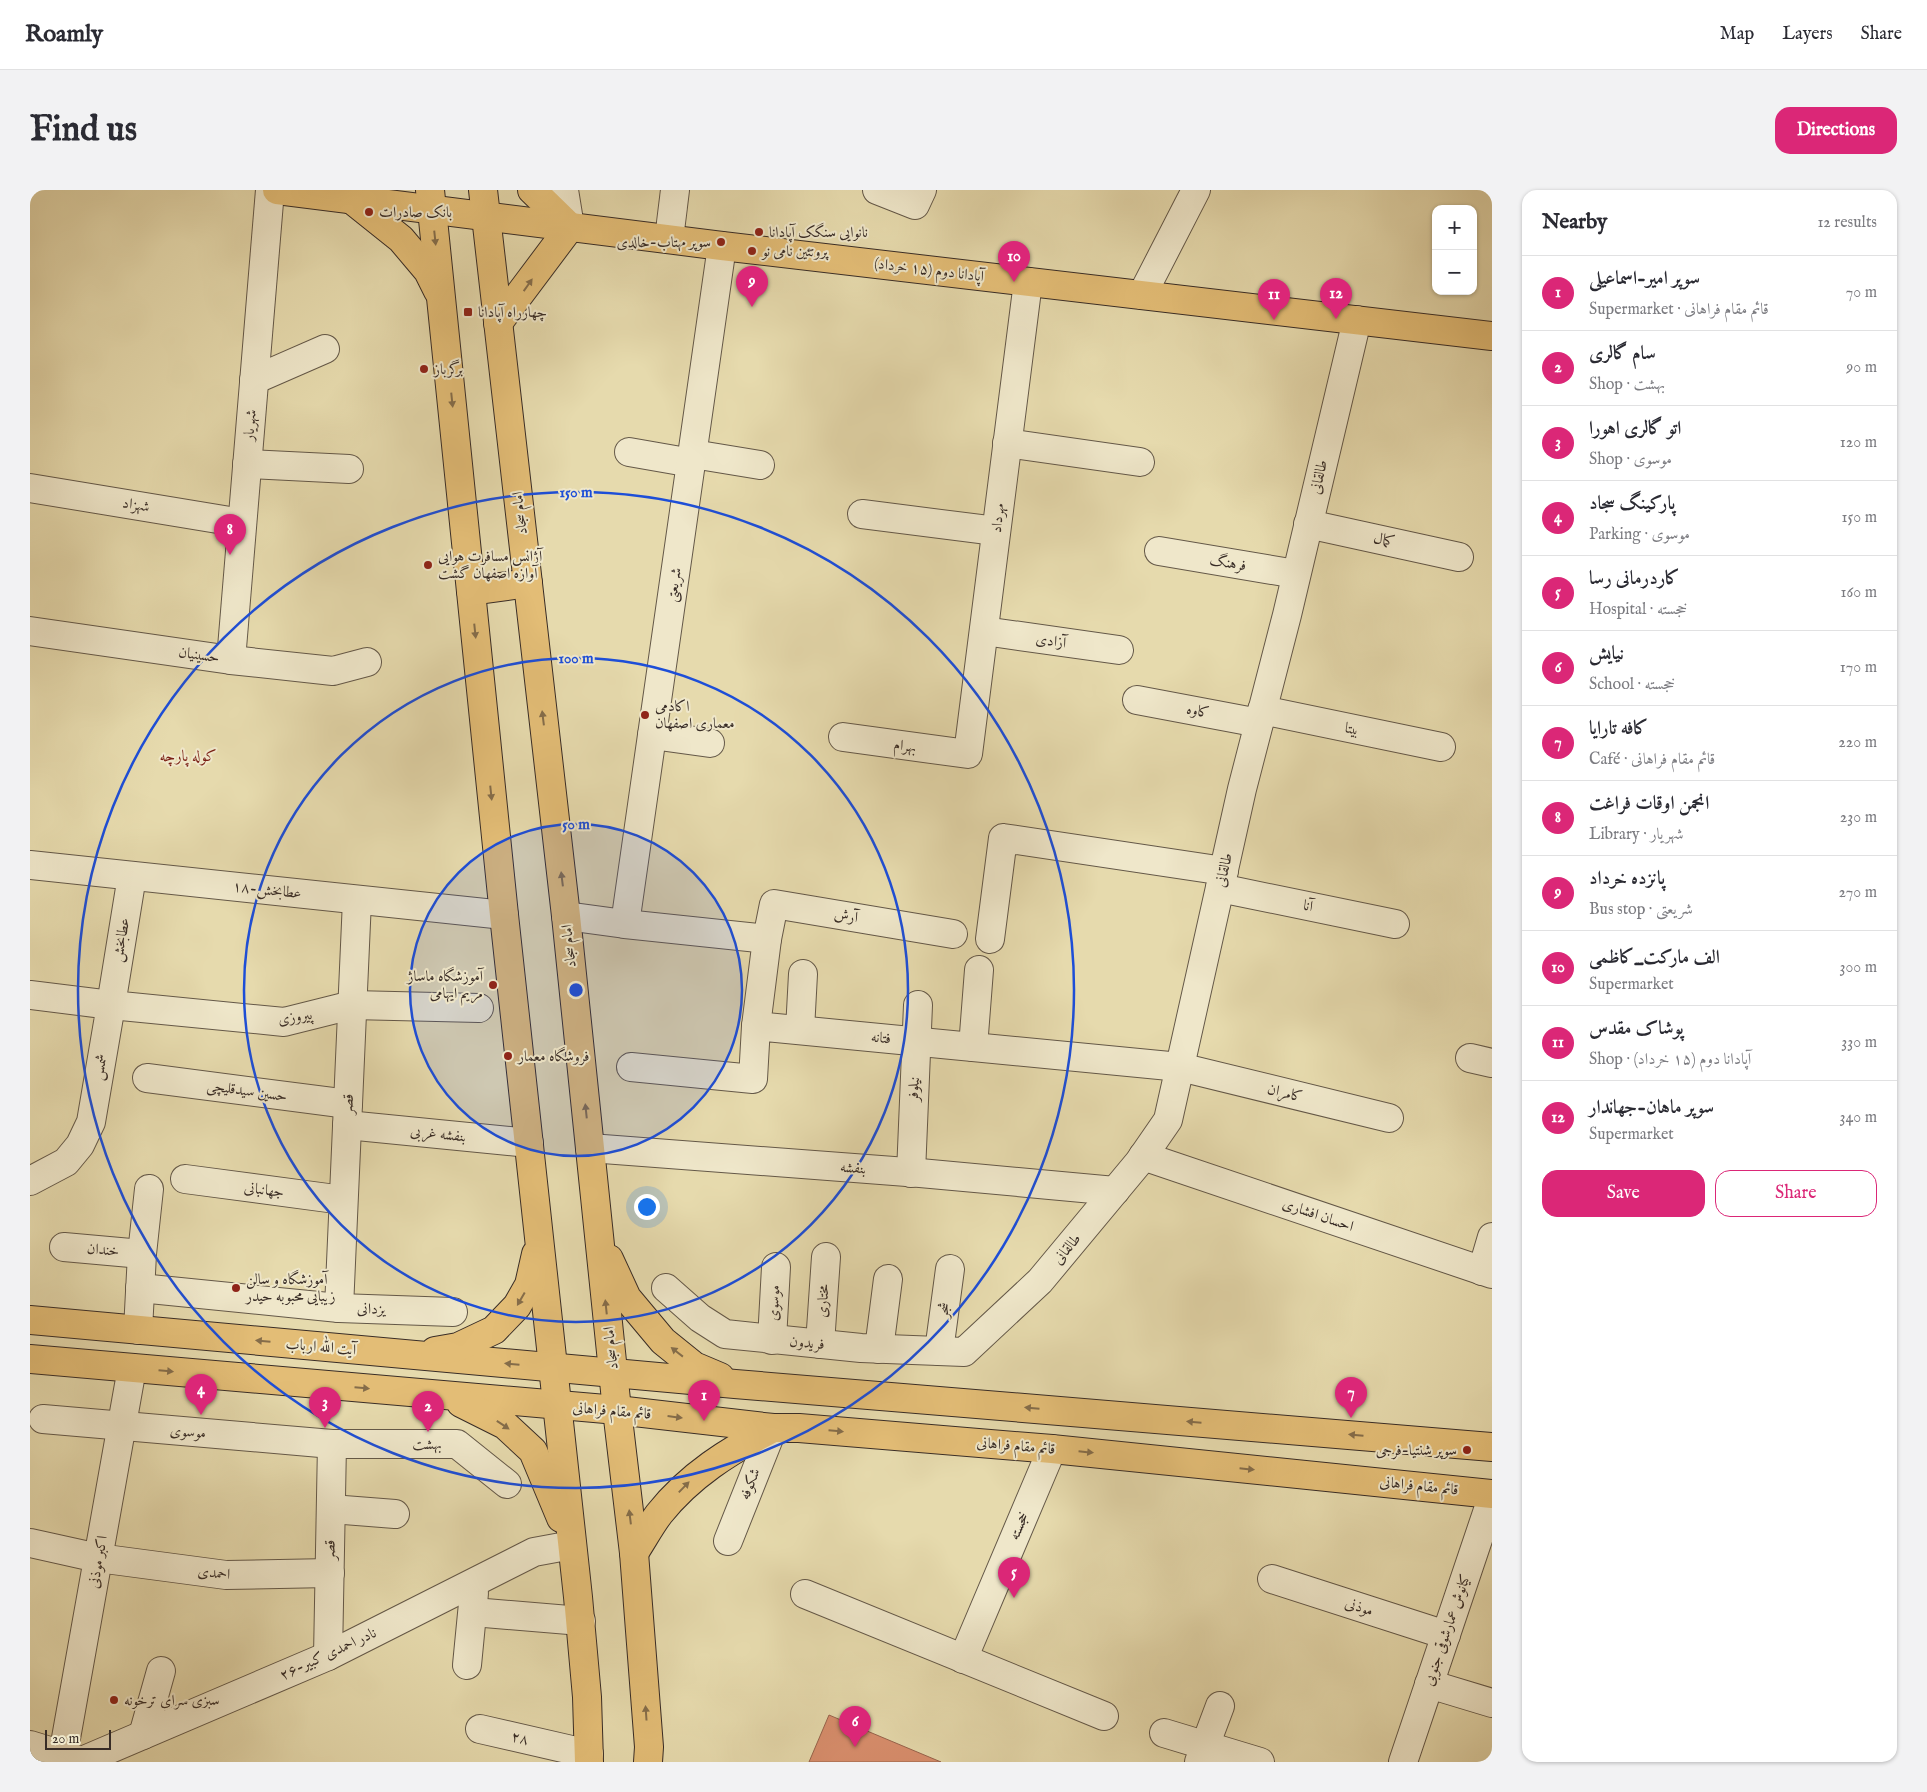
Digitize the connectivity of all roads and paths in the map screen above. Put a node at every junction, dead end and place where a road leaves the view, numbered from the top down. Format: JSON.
{"nodes":[{"id":1,"x":270,"y":190,"type":"edge"},
{"id":2,"x":276,"y":190,"type":"edge"},
{"id":3,"x":532,"y":190,"type":"edge"},
{"id":4,"x":564,"y":190,"type":"edge"},
{"id":5,"x":675,"y":190,"type":"edge"},
{"id":6,"x":877,"y":190,"type":"edge"},
{"id":7,"x":922,"y":190,"type":"edge"},
{"id":8,"x":1196,"y":190,"type":"edge"},
{"id":9,"x":358,"y":195,"type":"edge"},
{"id":10,"x":431,"y":199,"type":"edge"},
{"id":11,"x":484,"y":203,"type":"edge"},
{"id":12,"x":570,"y":227,"type":"junction"},
{"id":13,"x":669,"y":239,"type":"junction"},
{"id":14,"x":722,"y":246,"type":"junction"},
{"id":15,"x":1028,"y":282,"type":"junction"},
{"id":16,"x":1142,"y":295,"type":"junction"},
{"id":17,"x":441,"y":296,"type":"junction"},
{"id":18,"x":1357,"y":320,"type":"junction"},
{"id":19,"x":498,"y":323,"type":"junction"},
{"id":20,"x":1492,"y":336,"type":"edge"},
{"id":21,"x":325,"y":349,"type":"dead end"},
{"id":22,"x":254,"y":380,"type":"junction"},
{"id":23,"x":1007,"y":443,"type":"junction"},
{"id":24,"x":628,"y":452,"type":"dead end"},
{"id":25,"x":692,"y":458,"type":"junction"},
{"id":26,"x":1140,"y":462,"type":"dead end"},
{"id":27,"x":247,"y":464,"type":"junction"},
{"id":28,"x":760,"y":465,"type":"dead end"},
{"id":29,"x":349,"y":470,"type":"dead end"},
{"id":30,"x":30,"y":488,"type":"edge"},
{"id":31,"x":862,"y":514,"type":"dead end"},
{"id":32,"x":242,"y":522,"type":"junction"},
{"id":33,"x":1308,"y":524,"type":"junction"},
{"id":34,"x":996,"y":531,"type":"junction"},
{"id":35,"x":1159,"y":551,"type":"dead end"},
{"id":36,"x":1460,"y":557,"type":"dead end"},
{"id":37,"x":1296,"y":574,"type":"junction"},
{"id":38,"x":528,"y":583,"type":"junction"},
{"id":39,"x":471,"y":591,"type":"junction"},
{"id":40,"x":984,"y":631,"type":"junction"},
{"id":41,"x":30,"y":632,"type":"edge"},
{"id":42,"x":1118,"y":650,"type":"dead end"},
{"id":43,"x":230,"y":660,"type":"junction"},
{"id":44,"x":367,"y":662,"type":"dead end"},
{"id":45,"x":1137,"y":700,"type":"dead end"},
{"id":46,"x":1261,"y":716,"type":"junction"},
{"id":47,"x":652,"y":735,"type":"junction"},
{"id":48,"x":843,"y":737,"type":"dead end"},
{"id":49,"x":710,"y":743,"type":"dead end"},
{"id":50,"x":1441,"y":747,"type":"dead end"},
{"id":51,"x":968,"y":754,"type":"joint"},
{"id":52,"x":30,"y":865,"type":"edge"},
{"id":53,"x":132,"y":876,"type":"junction"},
{"id":54,"x":1222,"y":880,"type":"junction"},
{"id":55,"x":357,"y":900,"type":"junction"},
{"id":56,"x":504,"y":915,"type":"junction"},
{"id":57,"x":566,"y":916,"type":"junction"},
{"id":58,"x":625,"y":924,"type":"junction"},
{"id":59,"x":1395,"y":924,"type":"dead end"},
{"id":60,"x":953,"y":934,"type":"dead end"},
{"id":61,"x":767,"y":940,"type":"junction"},
{"id":62,"x":990,"y":940,"type":"dead end"},
{"id":63,"x":979,"y":970,"type":"dead end"},
{"id":64,"x":803,"y":974,"type":"dead end"},
{"id":65,"x":30,"y":995,"type":"edge"},
{"id":66,"x":110,"y":1005,"type":"junction"},
{"id":67,"x":352,"y":1005,"type":"junction"},
{"id":68,"x":918,"y":1005,"type":"dead end"},
{"id":69,"x":479,"y":1008,"type":"dead end"},
{"id":70,"x":756,"y":1026,"type":"junction"},
{"id":71,"x":800,"y":1030,"type":"junction"},
{"id":72,"x":916,"y":1042,"type":"junction"},
{"id":73,"x":973,"y":1047,"type":"junction"},
{"id":74,"x":631,"y":1066,"type":"dead end"},
{"id":75,"x":1180,"y":1067,"type":"junction"},
{"id":76,"x":147,"y":1078,"type":"dead end"},
{"id":77,"x":347,"y":1115,"type":"junction"},
{"id":78,"x":1389,"y":1118,"type":"dead end"},
{"id":79,"x":529,"y":1143,"type":"junction"},
{"id":80,"x":590,"y":1148,"type":"junction"},
{"id":81,"x":1144,"y":1156,"type":"junction"},
{"id":82,"x":911,"y":1173,"type":"junction"},
{"id":83,"x":185,"y":1179,"type":"dead end"},
{"id":84,"x":30,"y":1181,"type":"edge"},
{"id":85,"x":149,"y":1189,"type":"dead end"},
{"id":86,"x":1115,"y":1191,"type":"junction"},
{"id":87,"x":343,"y":1200,"type":"junction"},
{"id":88,"x":539,"y":1236,"type":"junction"},
{"id":89,"x":1492,"y":1237,"type":"edge"},
{"id":90,"x":600,"y":1238,"type":"junction"},
{"id":91,"x":64,"y":1247,"type":"dead end"},
{"id":92,"x":142,"y":1254,"type":"junction"},
{"id":93,"x":826,"y":1257,"type":"dead end"},
{"id":94,"x":776,"y":1267,"type":"dead end"},
{"id":95,"x":950,"y":1269,"type":"dead end"},
{"id":96,"x":1487,"y":1273,"type":"edge"},
{"id":97,"x":888,"y":1279,"type":"dead end"},
{"id":98,"x":140,"y":1288,"type":"junction"},
{"id":99,"x":666,"y":1288,"type":"dead end"},
{"id":100,"x":339,"y":1308,"type":"junction"},
{"id":101,"x":453,"y":1312,"type":"dead end"},
{"id":102,"x":30,"y":1320,"type":"edge"},
{"id":103,"x":84,"y":1325,"type":"junction"},
{"id":104,"x":138,"y":1330,"type":"junction"},
{"id":105,"x":772,"y":1340,"type":"junction"},
{"id":106,"x":820,"y":1344,"type":"junction"},
{"id":107,"x":879,"y":1349,"type":"junction"},
{"id":108,"x":951,"y":1352,"type":"junction"},
{"id":109,"x":416,"y":1355,"type":"junction"},
{"id":110,"x":30,"y":1359,"type":"edge"},
{"id":111,"x":81,"y":1363,"type":"junction"},
{"id":112,"x":132,"y":1368,"type":"junction"},
{"id":113,"x":553,"y":1368,"type":"junction"},
{"id":114,"x":613,"y":1373,"type":"junction"},
{"id":115,"x":735,"y":1384,"type":"junction"},
{"id":116,"x":801,"y":1389,"type":"junction"},
{"id":117,"x":426,"y":1394,"type":"junction"},
{"id":118,"x":548,"y":1405,"type":"junction"},
{"id":119,"x":617,"y":1410,"type":"junction"},
{"id":120,"x":43,"y":1419,"type":"dead end"},
{"id":121,"x":122,"y":1426,"type":"junction"},
{"id":122,"x":772,"y":1428,"type":"junction"},
{"id":123,"x":799,"y":1428,"type":"junction"},
{"id":124,"x":332,"y":1444,"type":"junction"},
{"id":125,"x":1492,"y":1447,"type":"edge"},
{"id":126,"x":1052,"y":1448,"type":"junction"},
{"id":127,"x":507,"y":1484,"type":"dead end"},
{"id":128,"x":1492,"y":1494,"type":"edge"},
{"id":129,"x":1492,"y":1498,"type":"edge"},
{"id":130,"x":331,"y":1509,"type":"junction"},
{"id":131,"x":395,"y":1514,"type":"dead end"},
{"id":132,"x":728,"y":1541,"type":"dead end"},
{"id":133,"x":30,"y":1543,"type":"edge"},
{"id":134,"x":572,"y":1545,"type":"junction"},
{"id":135,"x":1483,"y":1552,"type":"edge"},
{"id":136,"x":634,"y":1554,"type":"junction"},
{"id":137,"x":98,"y":1558,"type":"junction"},
{"id":138,"x":330,"y":1573,"type":"junction"},
{"id":139,"x":1272,"y":1579,"type":"dead end"},
{"id":140,"x":475,"y":1582,"type":"junction"},
{"id":141,"x":805,"y":1594,"type":"dead end"},
{"id":142,"x":473,"y":1612,"type":"junction"},
{"id":143,"x":580,"y":1621,"type":"junction"},
{"id":144,"x":1446,"y":1635,"type":"junction"},
{"id":145,"x":328,"y":1656,"type":"junction"},
{"id":146,"x":963,"y":1659,"type":"junction"},
{"id":147,"x":467,"y":1666,"type":"dead end"},
{"id":148,"x":161,"y":1671,"type":"dead end"},
{"id":149,"x":1429,"y":1684,"type":"junction"},
{"id":150,"x":1492,"y":1702,"type":"edge"},
{"id":151,"x":1220,"y":1706,"type":"dead end"},
{"id":152,"x":1104,"y":1716,"type":"dead end"},
{"id":153,"x":480,"y":1729,"type":"dead end"},
{"id":154,"x":1164,"y":1733,"type":"dead end"},
{"id":155,"x":143,"y":1735,"type":"junction"},
{"id":156,"x":31,"y":1751,"type":"edge"},
{"id":157,"x":1202,"y":1754,"type":"edge"},
{"id":158,"x":654,"y":1757,"type":"edge"},
{"id":159,"x":589,"y":1758,"type":"edge"},
{"id":160,"x":77,"y":1759,"type":"edge"},
{"id":161,"x":1260,"y":1762,"type":"edge"},
{"id":162,"x":1403,"y":1762,"type":"edge"}],
"edges":[{"from":1,"to":22,"type":"street","name":"شهریار"},
{"from":2,"to":9,"type":"main road"},
{"from":3,"to":12,"type":"main road"},
{"from":4,"to":12,"type":"street"},
{"from":5,"to":13,"type":"street"},
{"from":6,"to":7,"type":"street"},
{"from":8,"to":16,"type":"street"},
{"from":9,"to":10,"type":"main road"},
{"from":9,"to":17,"type":"main road"},
{"from":10,"to":11,"type":"main road"},
{"from":10,"to":17,"type":"main road","one_way":true},
{"from":11,"to":12,"type":"main road","name":"آپادانا دوم (۱۵ خرداد)"},
{"from":11,"to":19,"type":"main road","name":"امام سجاد"},
{"from":12,"to":13,"type":"main road","name":"آپادانا دوم (۱۵ خرداد)"},
{"from":19,"to":12,"type":"main road","one_way":true},
{"from":13,"to":14,"type":"main road","name":"آپادانا دوم (۱۵ خرداد)"},
{"from":14,"to":15,"type":"main road","name":"آپادانا دوم (۱۵ خرداد)"},
{"from":14,"to":25,"type":"street","name":"شریعتی"},
{"from":15,"to":16,"type":"main road","name":"آپادانا دوم (۱۵ خرداد)"},
{"from":15,"to":23,"type":"street","name":"مهرداد"},
{"from":16,"to":18,"type":"main road","name":"آپادانا دوم (۱۵ خرداد)"},
{"from":17,"to":39,"type":"main road","one_way":true},
{"from":18,"to":20,"type":"main road","name":"آپادانا دوم (۱۵ خرداد)"},
{"from":18,"to":33,"type":"street","name":"طالقانی"},
{"from":19,"to":38,"type":"main road","name":"امام سجاد"},
{"from":21,"to":22,"type":"street"},
{"from":22,"to":27,"type":"street","name":"شهریار"},
{"from":23,"to":26,"type":"street"},
{"from":23,"to":34,"type":"street","name":"مهرداد"},
{"from":24,"to":25,"type":"street"},
{"from":25,"to":28,"type":"street"},
{"from":25,"to":47,"type":"street","name":"شریعتی"},
{"from":27,"to":29,"type":"street"},
{"from":27,"to":32,"type":"street","name":"شهریار"},
{"from":30,"to":32,"type":"street","name":"شهزاد"},
{"from":31,"to":34,"type":"street"},
{"from":32,"to":43,"type":"street","name":"شهریار"},
{"from":33,"to":36,"type":"street","name":"کمال"},
{"from":33,"to":37,"type":"street","name":"طالقانی"},
{"from":34,"to":40,"type":"street","name":"مهرداد"},
{"from":35,"to":37,"type":"street","name":"فرهنگ"},
{"from":37,"to":46,"type":"street","name":"طالقانی"},
{"from":38,"to":39,"type":"main road"},
{"from":57,"to":38,"type":"main road","name":"امام سجاد","one_way":true},
{"from":39,"to":56,"type":"main road","one_way":true},
{"from":40,"to":42,"type":"street","name":"آزادی"},
{"from":40,"to":51,"type":"street","name":"مهرداد"},
{"from":41,"to":43,"type":"street","name":"حسینیان"},
{"from":43,"to":44,"type":"street","name":"حسینیان"},
{"from":45,"to":46,"type":"street","name":"کاوه"},
{"from":46,"to":50,"type":"street","name":"بیتا"},
{"from":46,"to":54,"type":"street","name":"طالقانی"},
{"from":47,"to":49,"type":"street"},
{"from":47,"to":58,"type":"street","name":"شریعتی"},
{"from":48,"to":51,"type":"street","name":"بهرام"},
{"from":52,"to":53,"type":"street","name":"۱۸-عطابخش"},
{"from":53,"to":55,"type":"street","name":"۱۸-عطابخش"},
{"from":53,"to":66,"type":"street","name":"عطابخش"},
{"from":54,"to":59,"type":"street","name":"آنا"},
{"from":54,"to":62,"type":"street","name":"آنا"},
{"from":54,"to":75,"type":"street","name":"طالقانی"},
{"from":55,"to":56,"type":"street","name":"۱۸-عطابخش"},
{"from":55,"to":67,"type":"street","name":"قصر"},
{"from":56,"to":79,"type":"main road"},
{"from":57,"to":58,"type":"street"},
{"from":80,"to":57,"type":"main road","name":"امام سجاد","one_way":true},
{"from":58,"to":61,"type":"street"},
{"from":60,"to":61,"type":"street","name":"آرش"},
{"from":61,"to":70,"type":"street","name":"آرش"},
{"from":63,"to":73,"type":"street"},
{"from":64,"to":71,"type":"street"},
{"from":65,"to":66,"type":"street"},
{"from":66,"to":67,"type":"street","name":"پیروزی"},
{"from":66,"to":84,"type":"street","name":"شمس"},
{"from":67,"to":69,"type":"street","name":"پیروزی"},
{"from":67,"to":77,"type":"street","name":"قصر"},
{"from":68,"to":72,"type":"street","name":"نیلوفر"},
{"from":70,"to":71,"type":"street","name":"فتانه"},
{"from":70,"to":74,"type":"street"},
{"from":71,"to":72,"type":"street","name":"فتانه"},
{"from":72,"to":73,"type":"street","name":"فتانه"},
{"from":72,"to":82,"type":"street","name":"نیلوفر"},
{"from":73,"to":75,"type":"street","name":"فتانه"},
{"from":75,"to":78,"type":"street","name":"کامران"},
{"from":75,"to":81,"type":"street","name":"طالقانی"},
{"from":76,"to":77,"type":"street","name":"حسین سیدقلیچی"},
{"from":77,"to":79,"type":"street","name":"بنفشه غربی"},
{"from":77,"to":87,"type":"street","name":"قصر"},
{"from":79,"to":88,"type":"main road"},
{"from":80,"to":82,"type":"street","name":"بنفشه"},
{"from":80,"to":90,"type":"main road","name":"امام سجاد"},
{"from":81,"to":86,"type":"street","name":"طالقانی"},
{"from":81,"to":96,"type":"street","name":"احسان افشاری"},
{"from":82,"to":86,"type":"street","name":"بنفشه"},
{"from":83,"to":87,"type":"street","name":"جهانبانی"},
{"from":85,"to":92,"type":"street"},
{"from":86,"to":108,"type":"street","name":"طالقانی"},
{"from":87,"to":100,"type":"street","name":"قصر"},
{"from":88,"to":109,"type":"main road","one_way":true},
{"from":88,"to":113,"type":"main road"},
{"from":89,"to":96,"type":"street"},
{"from":114,"to":90,"type":"main road","name":"امام سجاد","one_way":true},
{"from":115,"to":90,"type":"main road","one_way":true},
{"from":91,"to":92,"type":"street","name":"خندان"},
{"from":92,"to":98,"type":"street"},
{"from":93,"to":106,"type":"street","name":"مختاری"},
{"from":94,"to":105,"type":"street","name":"موسوی"},
{"from":95,"to":108,"type":"street","name":"شجر"},
{"from":97,"to":107,"type":"street"},
{"from":98,"to":100,"type":"street","name":"یزدانی"},
{"from":98,"to":104,"type":"street"},
{"from":99,"to":105,"type":"street","name":"فریدون"},
{"from":100,"to":101,"type":"street","name":"یزدانی"},
{"from":102,"to":103,"type":"main road","name":"آیت الله ارباب"},
{"from":103,"to":104,"type":"main road","name":"آیت الله ارباب"},
{"from":103,"to":111,"type":"main road"},
{"from":109,"to":104,"type":"main road","name":"آیت الله ارباب","one_way":true},
{"from":105,"to":106,"type":"street","name":"فریدون"},
{"from":106,"to":107,"type":"street","name":"فریدون"},
{"from":107,"to":108,"type":"street","name":"فریدون"},
{"from":113,"to":109,"type":"main road","name":"آیت الله ارباب","one_way":true},
{"from":110,"to":111,"type":"main road"},
{"from":111,"to":112,"type":"main road"},
{"from":112,"to":117,"type":"main road","one_way":true},
{"from":112,"to":121,"type":"street","name":"اکبر موذنی"},
{"from":113,"to":114,"type":"main road","name":"آیت الله ارباب"},
{"from":113,"to":118,"type":"main road"},
{"from":114,"to":115,"type":"main road"},
{"from":114,"to":119,"type":"main road","name":"امام سجاد"},
{"from":115,"to":116,"type":"main road"},
{"from":116,"to":123,"type":"main road"},
{"from":125,"to":116,"type":"main road","one_way":true},
{"from":117,"to":118,"type":"main road"},
{"from":117,"to":134,"type":"main road","one_way":true},
{"from":118,"to":119,"type":"main road","name":"قائم مقام فراهانی"},
{"from":118,"to":134,"type":"main road"},
{"from":119,"to":122,"type":"main road","name":"قائم مقام فراهانی","one_way":true},
{"from":136,"to":119,"type":"main road","name":"امام سجاد","one_way":true},
{"from":120,"to":121,"type":"street","name":"موسوی"},
{"from":121,"to":124,"type":"street","name":"موسوی"},
{"from":121,"to":137,"type":"street","name":"اکبر موذنی"},
{"from":122,"to":123,"type":"main road","name":"قائم مقام فراهانی"},
{"from":122,"to":132,"type":"street","name":"شکوفه"},
{"from":136,"to":122,"type":"main road","one_way":true},
{"from":123,"to":126,"type":"main road","name":"قائم مقام فراهانی","one_way":true},
{"from":124,"to":127,"type":"street","name":"بهشت"},
{"from":124,"to":130,"type":"street","name":"قصر"},
{"from":126,"to":128,"type":"main road","name":"قائم مقام فراهانی","one_way":true},
{"from":126,"to":146,"type":"street","name":"خجسته"},
{"from":129,"to":135,"type":"street","name":"کیانوش عمارشوقی جنوبی"},
{"from":130,"to":131,"type":"street"},
{"from":130,"to":138,"type":"street","name":"قصر"},
{"from":133,"to":137,"type":"street","name":"احمدی"},
{"from":134,"to":140,"type":"street","name":"۲۶-نادر احمدی کبیر"},
{"from":134,"to":143,"type":"main road"},
{"from":135,"to":144,"type":"street","name":"کیانوش عمارشوقی جنوبی"},
{"from":158,"to":136,"type":"main road","name":"امام سجاد","one_way":true},
{"from":137,"to":138,"type":"street","name":"احمدی"},
{"from":137,"to":160,"type":"street","name":"اکبر موذنی"},
{"from":138,"to":145,"type":"street","name":"قصر"},
{"from":139,"to":144,"type":"street","name":"موذنی"},
{"from":140,"to":142,"type":"street"},
{"from":140,"to":145,"type":"street","name":"۲۶-نادر احمدی کبیر"},
{"from":141,"to":146,"type":"street"},
{"from":142,"to":143,"type":"street"},
{"from":142,"to":147,"type":"street"},
{"from":143,"to":159,"type":"main road"},
{"from":144,"to":149,"type":"street","name":"کیانوش عمارشوقی جنوبی"},
{"from":145,"to":155,"type":"street","name":"۲۶-نادر احمدی کبیر"},
{"from":146,"to":152,"type":"street"},
{"from":148,"to":155,"type":"street"},
{"from":149,"to":150,"type":"street"},
{"from":149,"to":162,"type":"street","name":"کیانوش عمارشوقی جنوبی"},
{"from":151,"to":157,"type":"street"},
{"from":153,"to":159,"type":"street","name":"۲۸"},
{"from":154,"to":157,"type":"street"},
{"from":155,"to":160,"type":"street","name":"۲۶-نادر احمدی کبیر"},
{"from":156,"to":160,"type":"street"},
{"from":157,"to":161,"type":"street"}]}
